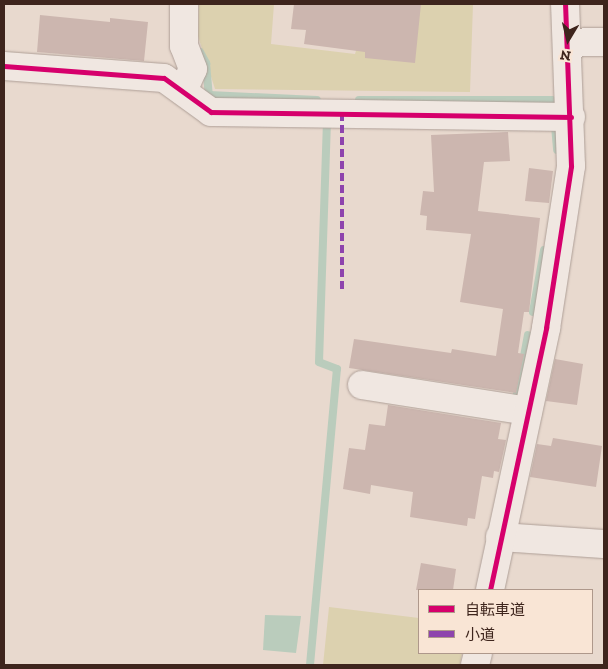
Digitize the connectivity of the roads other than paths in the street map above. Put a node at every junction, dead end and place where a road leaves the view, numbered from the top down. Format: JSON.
{"nodes":[{"id":1,"x":184,"y":4,"type":"edge"},
{"id":2,"x":565,"y":4,"type":"edge"},
{"id":3,"x":604,"y":42,"type":"edge"},
{"id":4,"x":568,"y":43,"type":"junction"},
{"id":5,"x":4,"y":66,"type":"edge"},
{"id":6,"x":183,"y":91,"type":"junction"},
{"id":7,"x":571,"y":116,"type":"junction"},
{"id":8,"x":362,"y":385,"type":"dead end"},
{"id":9,"x":528,"y":411,"type":"junction"},
{"id":10,"x":500,"y":537,"type":"junction"},
{"id":11,"x":604,"y":544,"type":"edge"},
{"id":12,"x":490,"y":589,"type":"edge"}],
"edges":[{"from":1,"to":6,"type":"street"},
{"from":2,"to":4,"type":"street"},
{"from":3,"to":4,"type":"street"},
{"from":4,"to":7,"type":"street"},
{"from":5,"to":6,"type":"street"},
{"from":6,"to":7,"type":"street"},
{"from":7,"to":9,"type":"street"},
{"from":8,"to":9,"type":"street"},
{"from":9,"to":10,"type":"street"},
{"from":10,"to":11,"type":"street"},
{"from":10,"to":12,"type":"street"}]}
